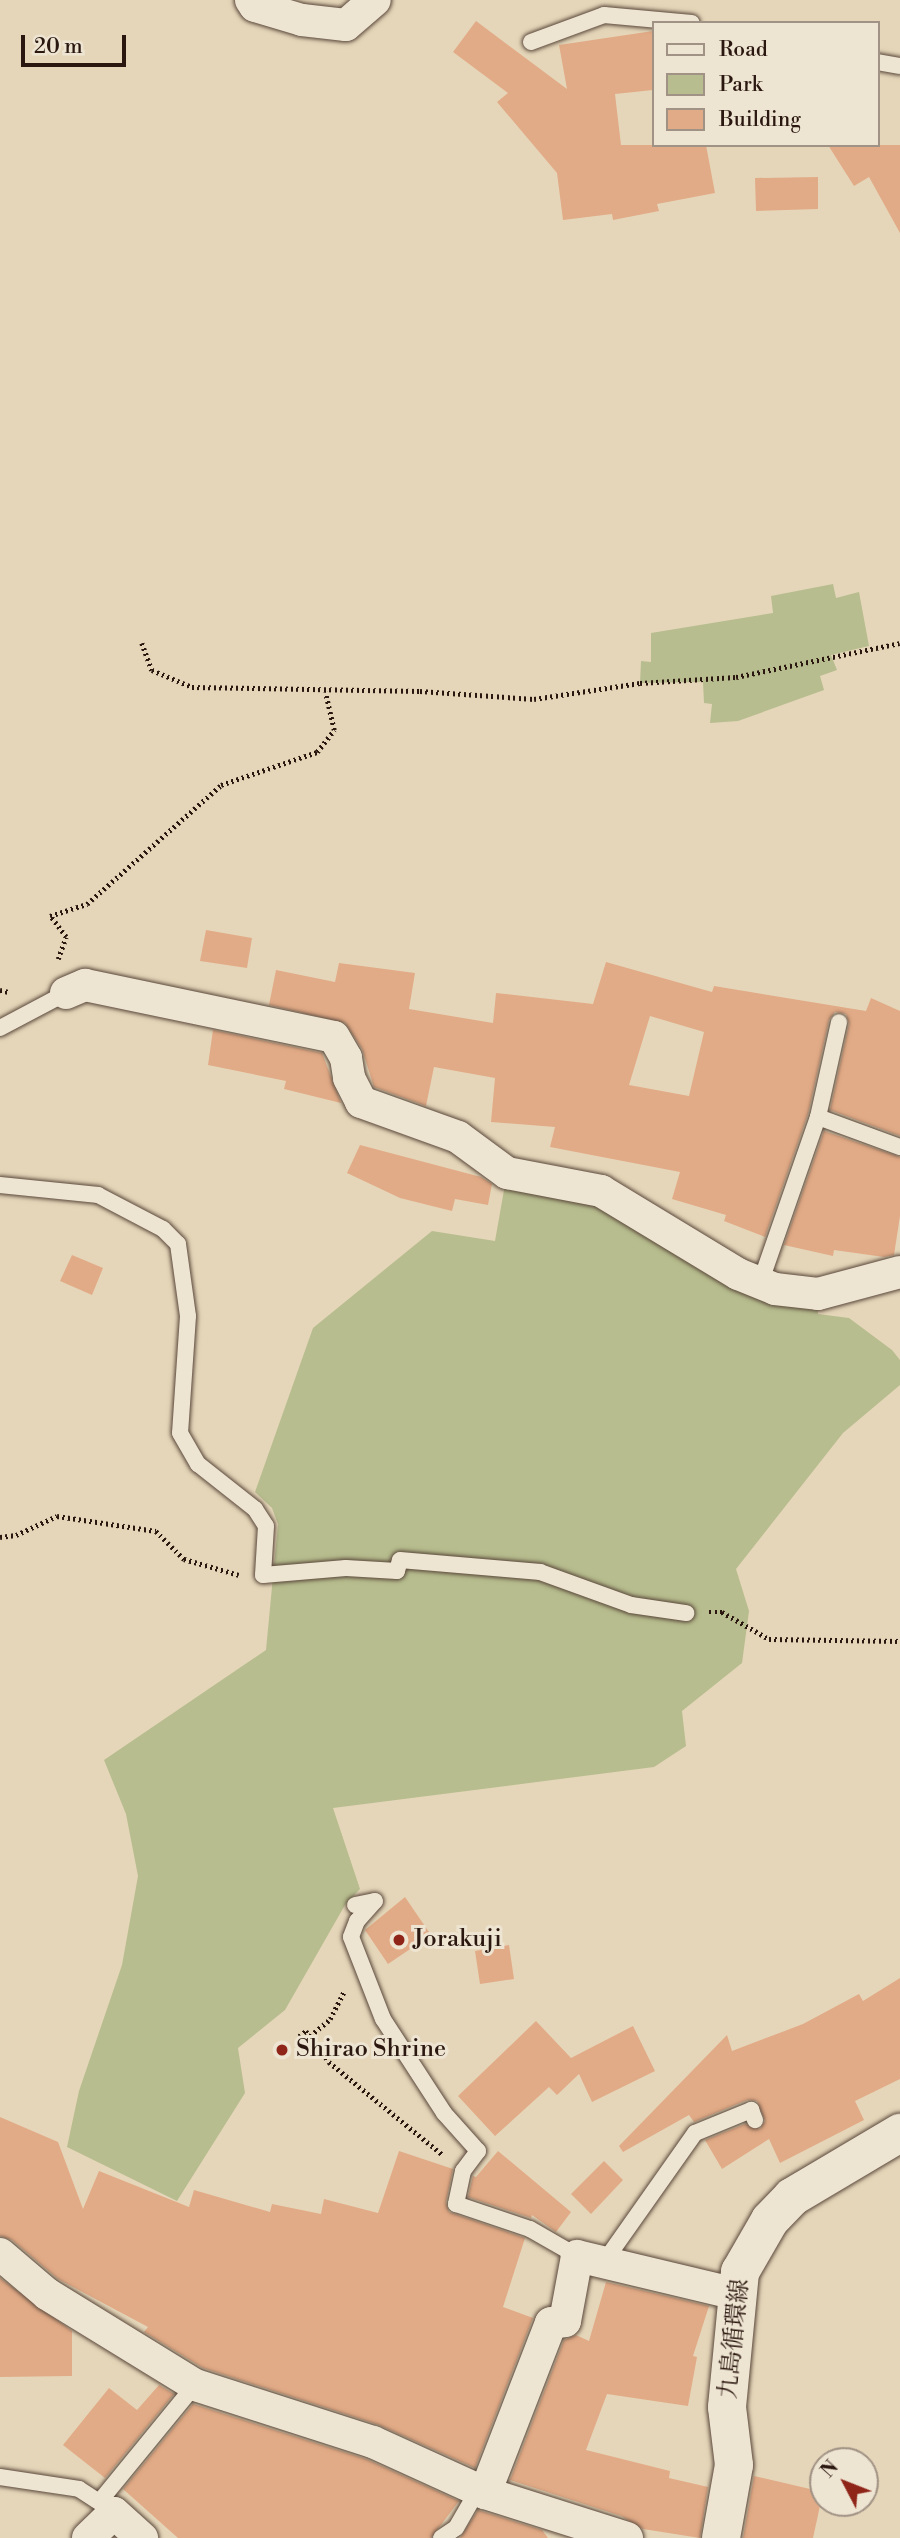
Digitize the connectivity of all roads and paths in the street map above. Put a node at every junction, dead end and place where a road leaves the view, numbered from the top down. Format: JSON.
{"nodes":[{"id":1,"x":251,"y":0,"type":"edge"},
{"id":2,"x":375,"y":0,"type":"edge"},
{"id":3,"x":670,"y":21,"type":"edge"},
{"id":4,"x":531,"y":42,"type":"dead end"},
{"id":5,"x":879,"y":62,"type":"edge"},
{"id":6,"x":900,"y":66,"type":"edge"},
{"id":7,"x":142,"y":643,"type":"dead end"},
{"id":8,"x":900,"y":643,"type":"edge"},
{"id":9,"x":326,"y":692,"type":"junction"},
{"id":10,"x":76,"y":989,"type":"junction"},
{"id":11,"x":839,"y":1021,"type":"dead end"},
{"id":12,"x":0,"y":1028,"type":"edge"},
{"id":13,"x":818,"y":1117,"type":"junction"},
{"id":14,"x":900,"y":1147,"type":"edge"},
{"id":15,"x":0,"y":1185,"type":"edge"},
{"id":16,"x":764,"y":1272,"type":"dead end"},
{"id":17,"x":900,"y":1272,"type":"edge"},
{"id":18,"x":0,"y":1537,"type":"edge"},
{"id":19,"x":263,"y":1575,"type":"junction"},
{"id":20,"x":686,"y":1613,"type":"joint"},
{"id":21,"x":900,"y":1641,"type":"edge"},
{"id":22,"x":355,"y":1905,"type":"dead end"},
{"id":23,"x":322,"y":2027,"type":"dead end"},
{"id":24,"x":299,"y":2036,"type":"dead end"},
{"id":25,"x":310,"y":2036,"type":"junction"},
{"id":26,"x":755,"y":2120,"type":"dead end"},
{"id":27,"x":900,"y":2133,"type":"edge"},
{"id":28,"x":463,"y":2171,"type":"junction"},
{"id":29,"x":0,"y":2254,"type":"edge"},
{"id":30,"x":591,"y":2259,"type":"junction"},
{"id":31,"x":737,"y":2294,"type":"junction"},
{"id":32,"x":195,"y":2385,"type":"junction"},
{"id":33,"x":0,"y":2477,"type":"edge"},
{"id":34,"x":482,"y":2490,"type":"junction"},
{"id":35,"x":107,"y":2507,"type":"junction"},
{"id":36,"x":88,"y":2538,"type":"edge"},
{"id":37,"x":142,"y":2538,"type":"edge"},
{"id":38,"x":441,"y":2538,"type":"edge"},
{"id":39,"x":627,"y":2538,"type":"edge"},
{"id":40,"x":721,"y":2538,"type":"edge"}],
"edges":[{"from":1,"to":2,"type":"street"},
{"from":3,"to":4,"type":"lane"},
{"from":5,"to":6,"type":"lane"},
{"from":7,"to":9,"type":"path"},
{"from":8,"to":9,"type":"path"},
{"from":9,"to":10,"type":"path"},
{"from":10,"to":12,"type":"lane"},
{"from":10,"to":17,"type":"street"},
{"from":11,"to":13,"type":"lane"},
{"from":13,"to":14,"type":"lane"},
{"from":13,"to":16,"type":"lane"},
{"from":15,"to":19,"type":"lane"},
{"from":18,"to":19,"type":"path"},
{"from":19,"to":20,"type":"lane"},
{"from":20,"to":21,"type":"path"},
{"from":22,"to":28,"type":"lane"},
{"from":23,"to":25,"type":"path"},
{"from":24,"to":25,"type":"path"},
{"from":25,"to":28,"type":"path"},
{"from":26,"to":30,"type":"lane"},
{"from":27,"to":31,"type":"main road","name":"九島循環線"},
{"from":28,"to":30,"type":"lane"},
{"from":29,"to":32,"type":"street"},
{"from":30,"to":31,"type":"street"},
{"from":30,"to":34,"type":"street"},
{"from":31,"to":40,"type":"main road","name":"九島循環線"},
{"from":32,"to":34,"type":"street"},
{"from":32,"to":35,"type":"lane"},
{"from":33,"to":35,"type":"lane"},
{"from":34,"to":38,"type":"lane"},
{"from":34,"to":39,"type":"street"},
{"from":35,"to":36,"type":"street"},
{"from":35,"to":37,"type":"street"}]}
